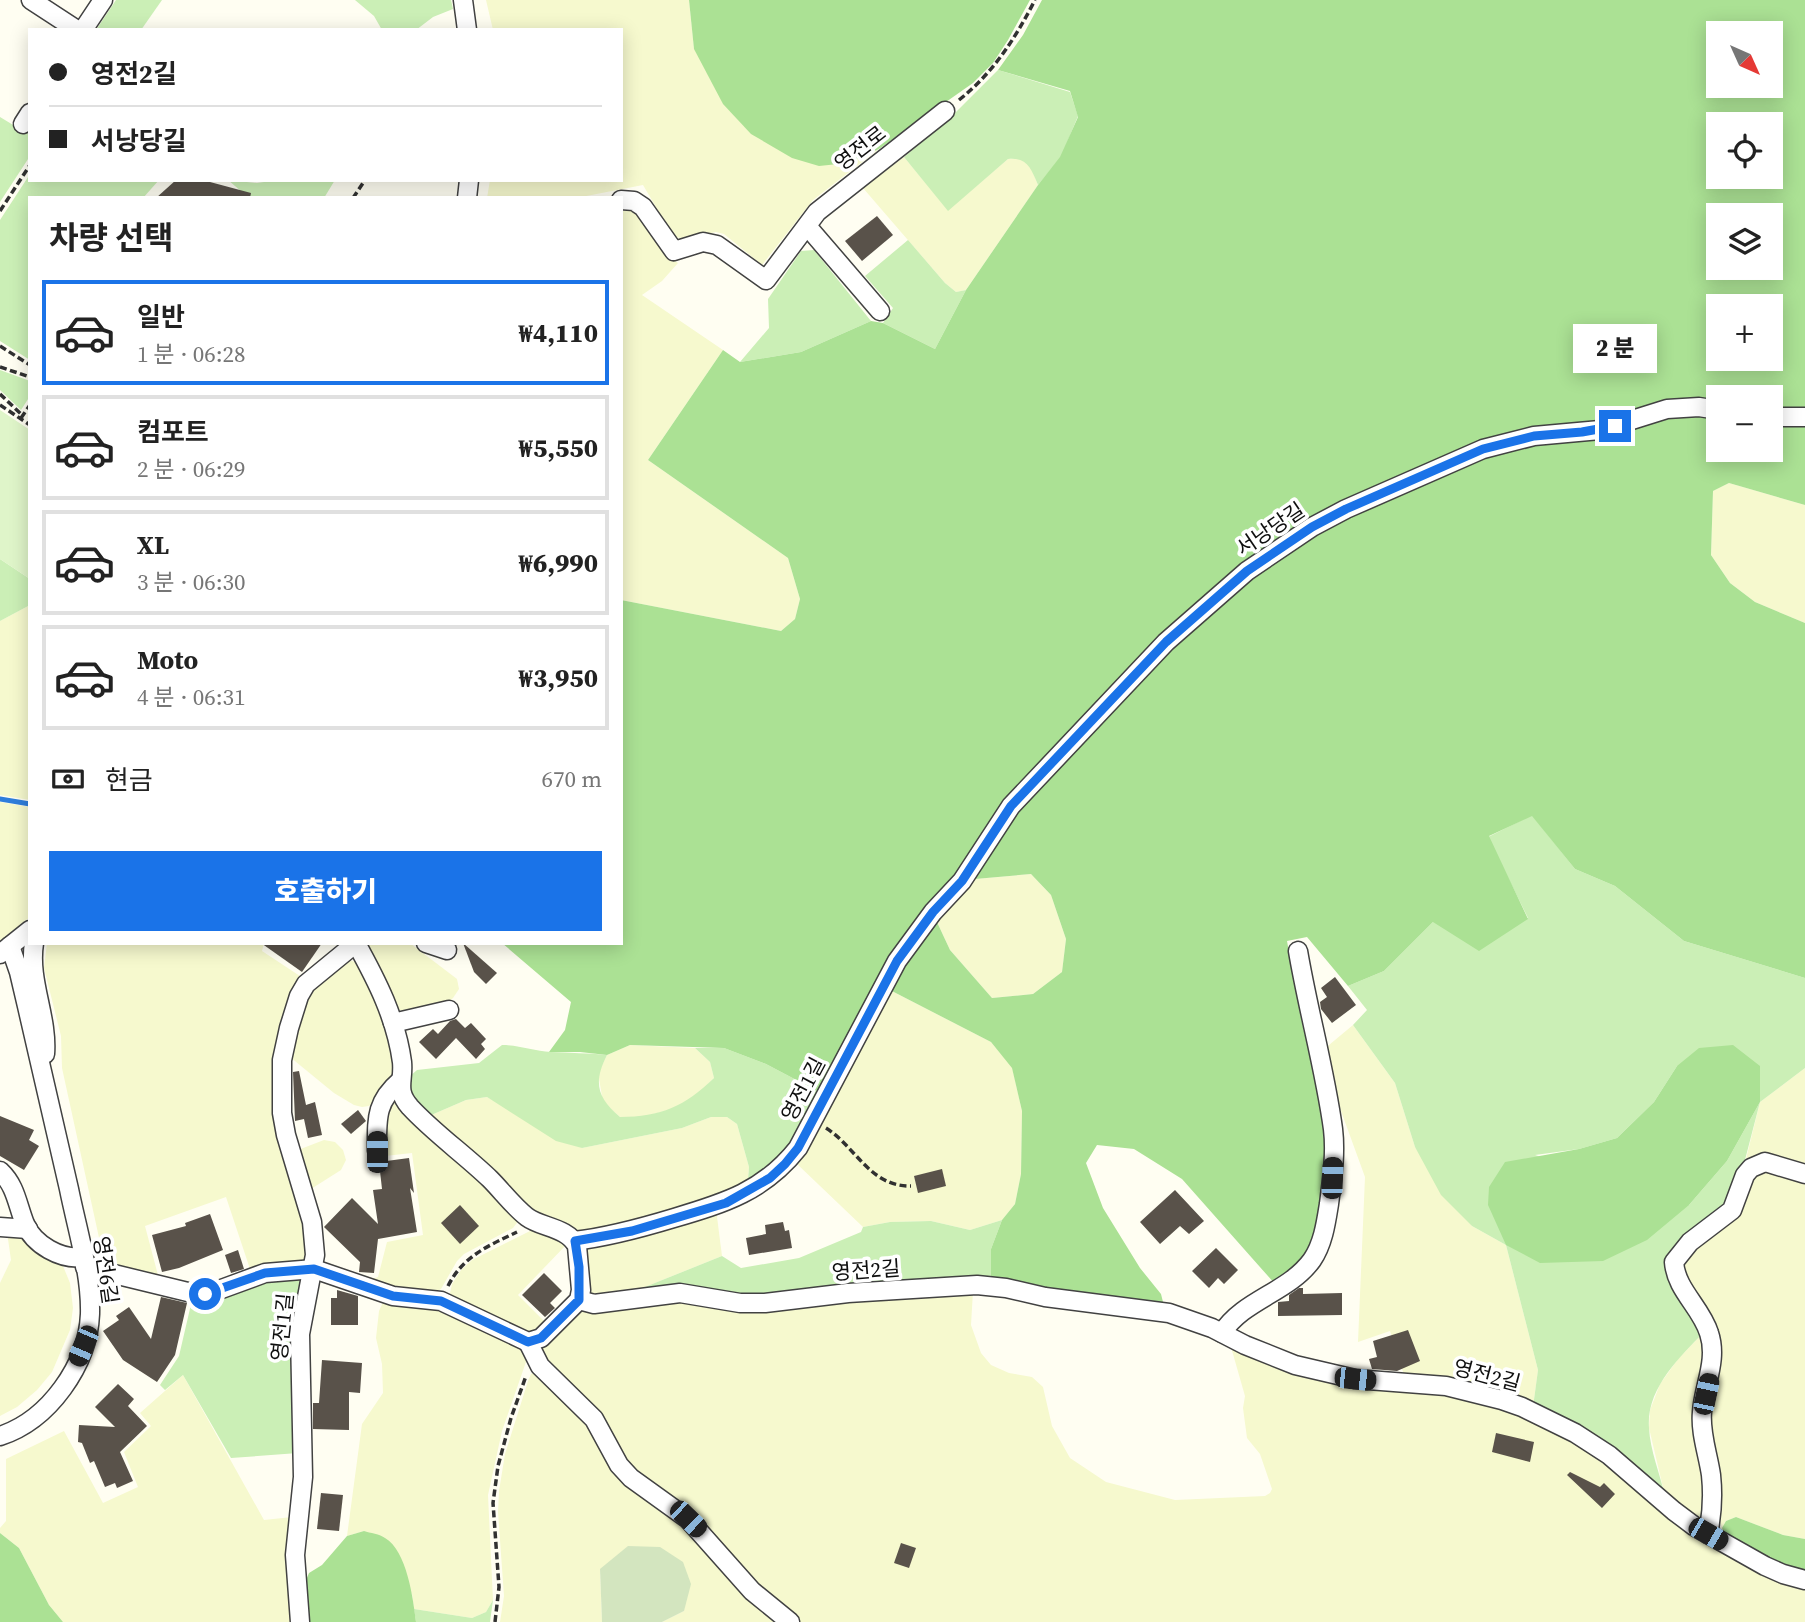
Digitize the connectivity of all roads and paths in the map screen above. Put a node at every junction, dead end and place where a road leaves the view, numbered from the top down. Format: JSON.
{"nodes":[{"id":1,"x":31,"y":0,"type":"edge"},
{"id":2,"x":103,"y":0,"type":"edge"},
{"id":3,"x":463,"y":0,"type":"edge"},
{"id":4,"x":1035,"y":0,"type":"edge"},
{"id":5,"x":74,"y":28,"type":"edge"},
{"id":6,"x":84,"y":28,"type":"edge"},
{"id":7,"x":467,"y":28,"type":"edge"},
{"id":8,"x":945,"y":111,"type":"joint"},
{"id":9,"x":28,"y":168,"type":"edge"},
{"id":10,"x":623,"y":200,"type":"edge"},
{"id":11,"x":0,"y":211,"type":"edge"},
{"id":12,"x":807,"y":226,"type":"junction"},
{"id":13,"x":880,"y":311,"type":"dead end"},
{"id":14,"x":0,"y":346,"type":"edge"},
{"id":15,"x":28,"y":364,"type":"edge"},
{"id":16,"x":0,"y":367,"type":"edge"},
{"id":17,"x":28,"y":376,"type":"edge"},
{"id":18,"x":0,"y":394,"type":"edge"},
{"id":19,"x":0,"y":405,"type":"edge"},
{"id":20,"x":28,"y":408,"type":"edge"},
{"id":21,"x":1706,"y":408,"type":"edge"},
{"id":22,"x":1783,"y":417,"type":"edge"},
{"id":23,"x":1805,"y":417,"type":"edge"},
{"id":24,"x":22,"y":418,"type":"junction"},
{"id":25,"x":28,"y":423,"type":"edge"},
{"id":26,"x":962,"y":881,"type":"joint"},
{"id":27,"x":28,"y":932,"type":"edge"},
{"id":28,"x":34,"y":945,"type":"edge"},
{"id":29,"x":354,"y":945,"type":"edge"},
{"id":30,"x":357,"y":945,"type":"edge"},
{"id":31,"x":432,"y":945,"type":"edge"},
{"id":32,"x":5,"y":950,"type":"edge"},
{"id":33,"x":447,"y":950,"type":"dead end"},
{"id":34,"x":1298,"y":951,"type":"dead end"},
{"id":35,"x":449,"y":1010,"type":"dead end"},
{"id":36,"x":393,"y":1023,"type":"junction"},
{"id":37,"x":44,"y":1077,"type":"junction"},
{"id":38,"x":401,"y":1080,"type":"junction"},
{"id":39,"x":813,"y":1120,"type":"junction"},
{"id":40,"x":377,"y":1152,"type":"dead end"},
{"id":41,"x":0,"y":1171,"type":"edge"},
{"id":42,"x":1805,"y":1174,"type":"edge"},
{"id":43,"x":911,"y":1186,"type":"dead end"},
{"id":44,"x":538,"y":1223,"type":"junction"},
{"id":45,"x":0,"y":1227,"type":"edge"},
{"id":46,"x":28,"y":1229,"type":"junction"},
{"id":47,"x":575,"y":1241,"type":"junction"},
{"id":48,"x":84,"y":1262,"type":"junction"},
{"id":49,"x":314,"y":1269,"type":"junction"},
{"id":50,"x":579,"y":1300,"type":"junction"},
{"id":51,"x":441,"y":1301,"type":"junction"},
{"id":52,"x":1222,"y":1333,"type":"junction"},
{"id":53,"x":530,"y":1348,"type":"junction"},
{"id":54,"x":0,"y":1436,"type":"edge"},
{"id":55,"x":1708,"y":1534,"type":"junction"},
{"id":56,"x":1805,"y":1580,"type":"edge"},
{"id":57,"x":300,"y":1622,"type":"edge"},
{"id":58,"x":495,"y":1622,"type":"edge"},
{"id":59,"x":790,"y":1622,"type":"edge"}],
"edges":[{"from":1,"to":5,"type":"street"},
{"from":2,"to":6,"type":"street"},
{"from":3,"to":7,"type":"street"},
{"from":4,"to":8,"type":"path"},
{"from":8,"to":12,"type":"street","name":"영전로"},
{"from":9,"to":11,"type":"path"},
{"from":10,"to":12,"type":"street","name":"영전로"},
{"from":12,"to":13,"type":"street"},
{"from":14,"to":15,"type":"path"},
{"from":16,"to":17,"type":"path"},
{"from":18,"to":24,"type":"path"},
{"from":19,"to":24,"type":"path"},
{"from":20,"to":24,"type":"path"},
{"from":21,"to":26,"type":"street","name":"서낭당길"},
{"from":22,"to":23,"type":"street"},
{"from":24,"to":25,"type":"path"},
{"from":26,"to":39,"type":"street","name":"영전1길"},
{"from":27,"to":32,"type":"street"},
{"from":28,"to":37,"type":"street","name":"영전6길"},
{"from":29,"to":49,"type":"street","name":"영전1길"},
{"from":30,"to":36,"type":"street","name":"영전1길"},
{"from":31,"to":33,"type":"street"},
{"from":32,"to":37,"type":"street","name":"영전6길"},
{"from":34,"to":52,"type":"street"},
{"from":35,"to":36,"type":"street"},
{"from":36,"to":38,"type":"street","name":"영전1길"},
{"from":37,"to":48,"type":"street","name":"영전6길"},
{"from":38,"to":40,"type":"street"},
{"from":38,"to":44,"type":"street","name":"영전1길"},
{"from":39,"to":43,"type":"path"},
{"from":39,"to":47,"type":"street","name":"영전1길"},
{"from":41,"to":46,"type":"street"},
{"from":42,"to":55,"type":"street"},
{"from":44,"to":47,"type":"street","name":"영전1길"},
{"from":44,"to":51,"type":"path"},
{"from":45,"to":46,"type":"street"},
{"from":46,"to":48,"type":"street"},
{"from":47,"to":50,"type":"street"},
{"from":48,"to":49,"type":"street"},
{"from":48,"to":54,"type":"street","name":"영전6길"},
{"from":49,"to":51,"type":"street"},
{"from":49,"to":57,"type":"street","name":"영전1길"},
{"from":50,"to":52,"type":"street","name":"영전2길"},
{"from":50,"to":53,"type":"street"},
{"from":51,"to":53,"type":"street"},
{"from":52,"to":55,"type":"street","name":"영전2길"},
{"from":53,"to":58,"type":"path"},
{"from":53,"to":59,"type":"street"},
{"from":55,"to":56,"type":"street","name":"영전2길"}]}
